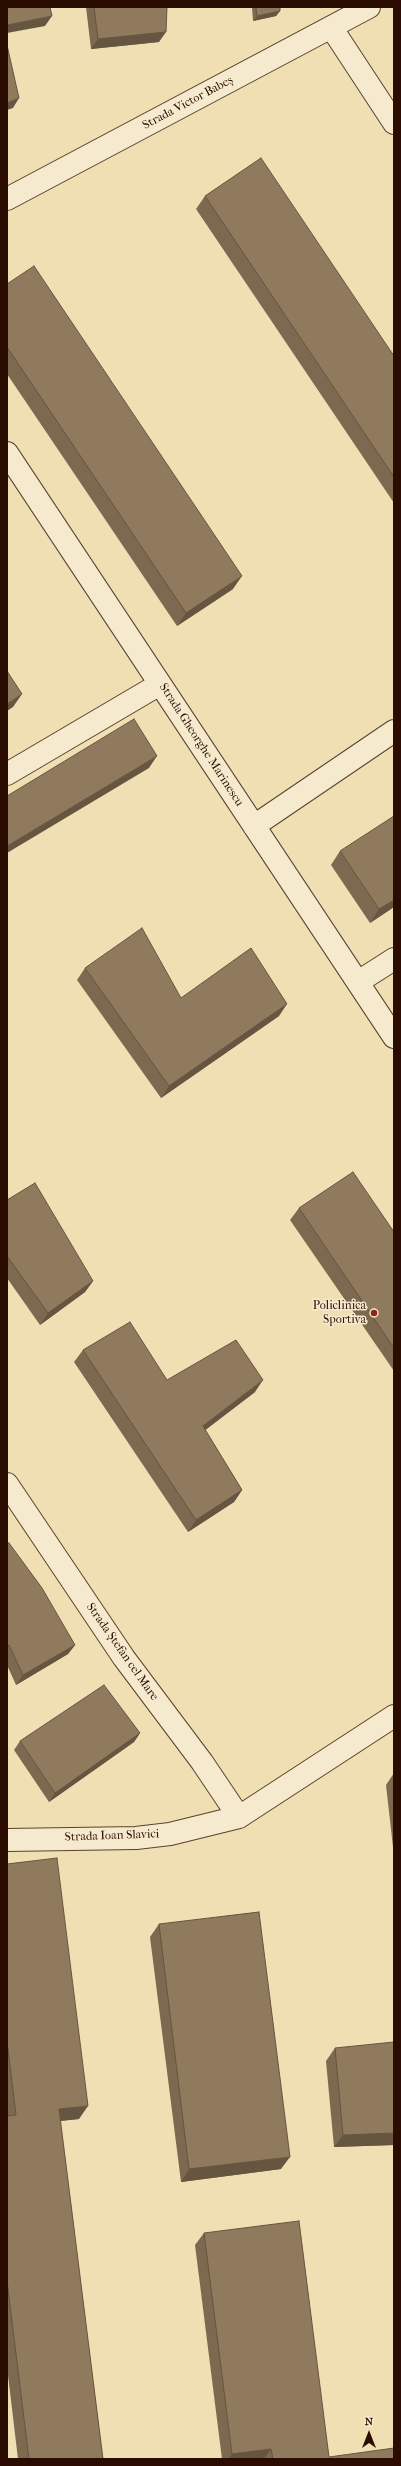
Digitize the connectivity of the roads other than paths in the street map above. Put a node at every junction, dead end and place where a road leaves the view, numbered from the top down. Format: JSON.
{"nodes":[{"id":1,"x":368,"y":7,"type":"edge"},
{"id":2,"x":331,"y":27,"type":"junction"},
{"id":3,"x":394,"y":123,"type":"edge"},
{"id":4,"x":7,"y":199,"type":"edge"},
{"id":5,"x":7,"y":453,"type":"edge"},
{"id":6,"x":160,"y":684,"type":"junction"},
{"id":7,"x":394,"y":731,"type":"edge"},
{"id":8,"x":7,"y":774,"type":"edge"},
{"id":9,"x":254,"y":826,"type":"junction"},
{"id":10,"x":394,"y":959,"type":"edge"},
{"id":11,"x":358,"y":982,"type":"junction"},
{"id":12,"x":394,"y":1037,"type":"edge"},
{"id":13,"x":7,"y":1484,"type":"edge"},
{"id":14,"x":394,"y":1716,"type":"edge"},
{"id":15,"x":239,"y":1817,"type":"junction"},
{"id":16,"x":7,"y":1840,"type":"edge"}],
"edges":[{"from":1,"to":2,"type":"street","name":"Strada Victor Babeș"},
{"from":2,"to":3,"type":"street"},
{"from":2,"to":4,"type":"street","name":"Strada Victor Babeș"},
{"from":5,"to":6,"type":"street","name":"Strada Gheorghe Marinescu"},
{"from":6,"to":8,"type":"street"},
{"from":6,"to":9,"type":"street","name":"Strada Gheorghe Marinescu"},
{"from":7,"to":9,"type":"street"},
{"from":9,"to":11,"type":"street","name":"Strada Gheorghe Marinescu"},
{"from":10,"to":11,"type":"street"},
{"from":11,"to":12,"type":"street","name":"Strada Gheorghe Marinescu"},
{"from":13,"to":15,"type":"street","name":"Strada Ștefan cel Mare"},
{"from":14,"to":15,"type":"street","name":"Strada Ioan Slavici"},
{"from":15,"to":16,"type":"street","name":"Strada Ioan Slavici"}]}
